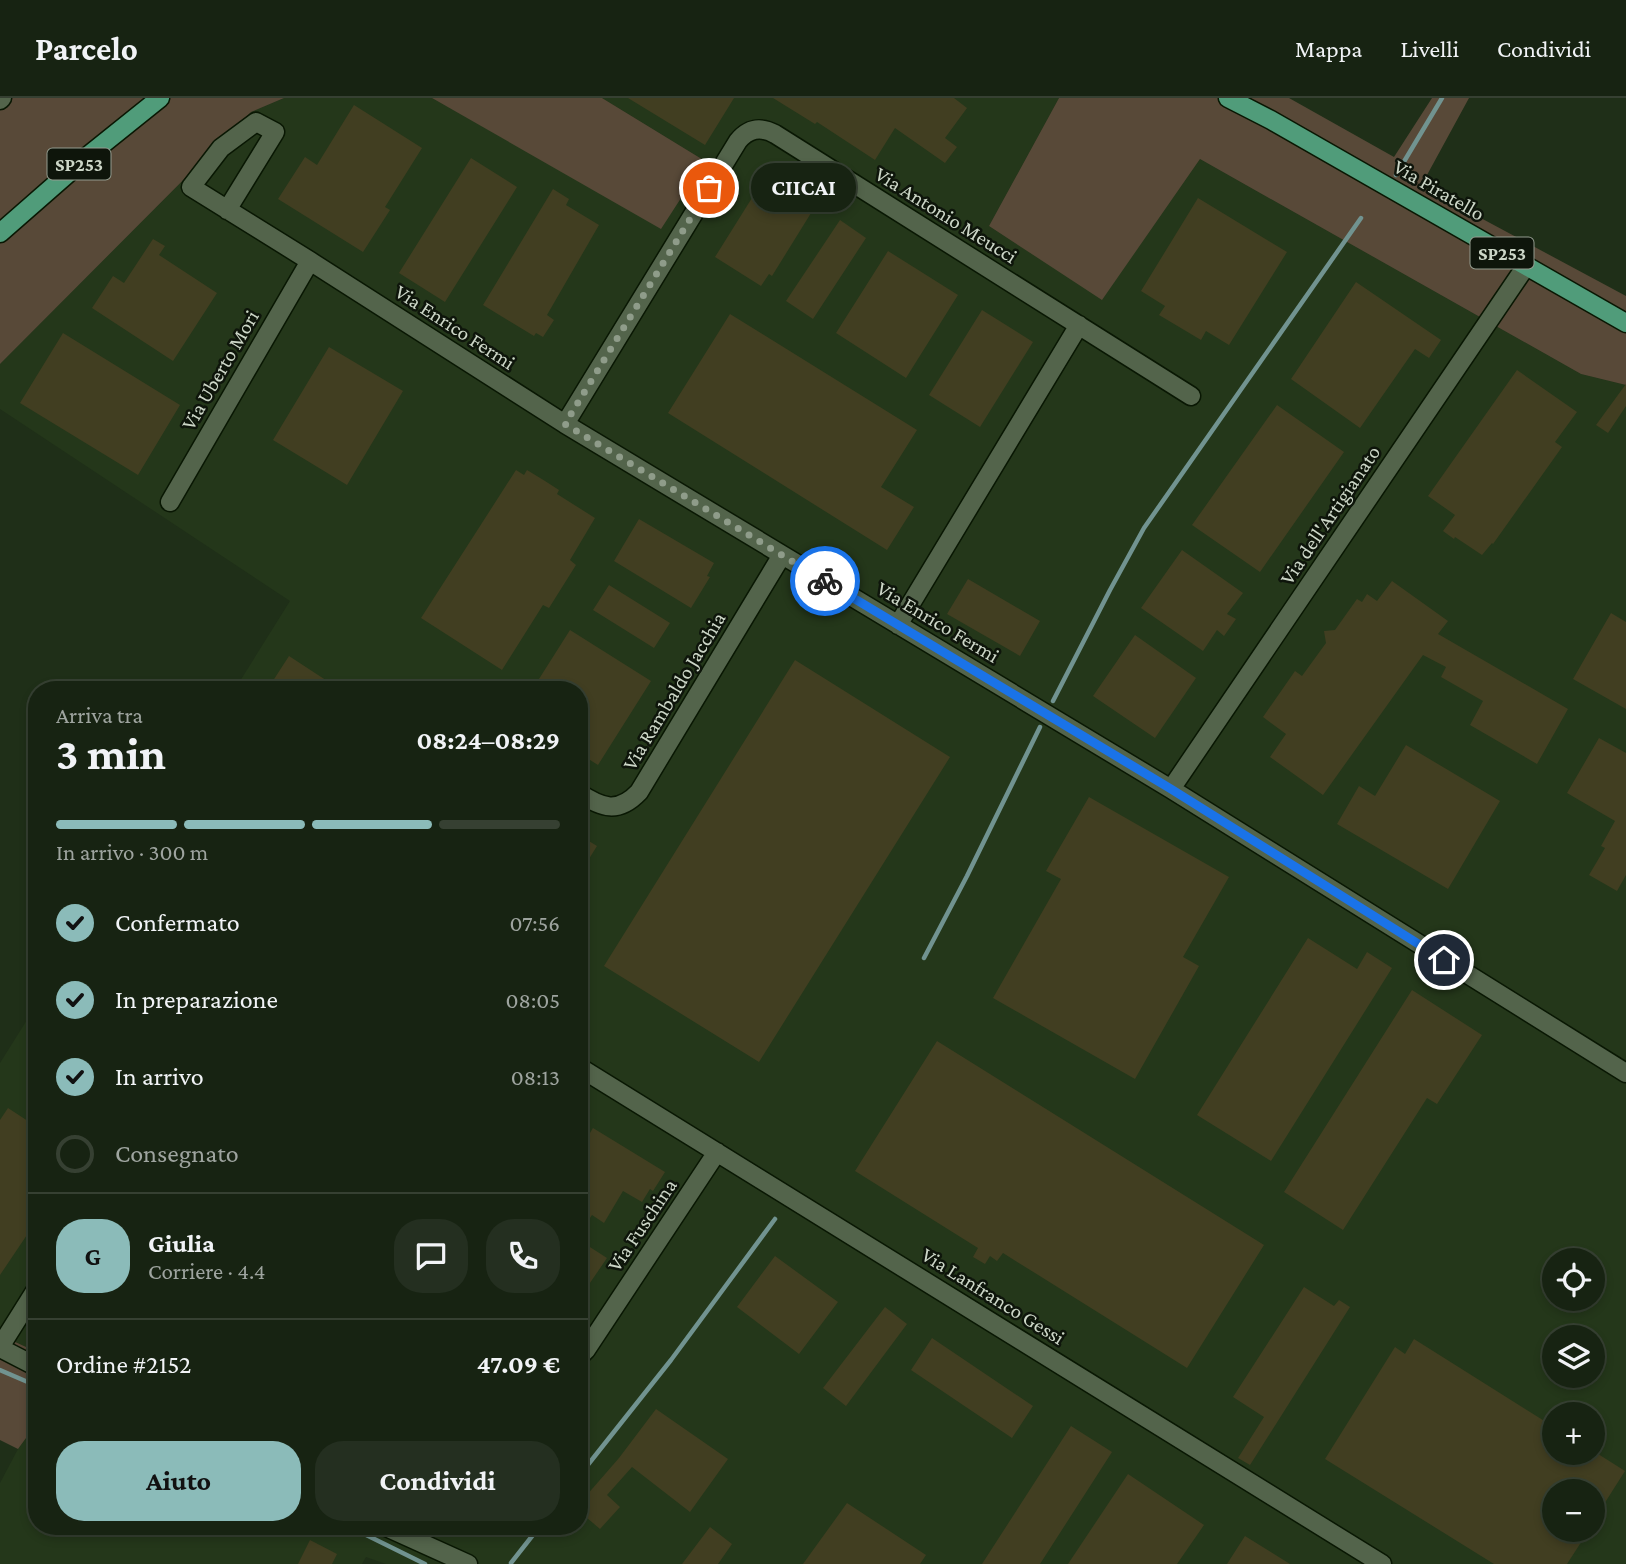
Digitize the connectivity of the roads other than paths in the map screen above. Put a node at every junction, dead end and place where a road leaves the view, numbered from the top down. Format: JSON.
{"nodes":[{"id":1,"x":160,"y":98,"type":"edge"},
{"id":2,"x":1228,"y":98,"type":"edge"},
{"id":3,"x":227,"y":209,"type":"junction"},
{"id":4,"x":0,"y":233,"type":"edge"},
{"id":5,"x":310,"y":261,"type":"junction"},
{"id":6,"x":1526,"y":267,"type":"junction"},
{"id":7,"x":1626,"y":323,"type":"edge"},
{"id":8,"x":1079,"y":325,"type":"junction"},
{"id":9,"x":1191,"y":396,"type":"dead end"},
{"id":10,"x":565,"y":424,"type":"junction"},
{"id":11,"x":170,"y":502,"type":"dead end"},
{"id":12,"x":782,"y":555,"type":"junction"},
{"id":13,"x":898,"y":625,"type":"junction"},
{"id":14,"x":1171,"y":789,"type":"junction"},
{"id":15,"x":588,"y":799,"type":"edge"},
{"id":16,"x":588,"y":1073,"type":"edge"},
{"id":17,"x":1626,"y":1073,"type":"edge"},
{"id":18,"x":717,"y":1152,"type":"junction"},
{"id":19,"x":28,"y":1303,"type":"edge"},
{"id":20,"x":588,"y":1347,"type":"edge"},
{"id":21,"x":0,"y":1348,"type":"edge"},
{"id":22,"x":28,"y":1362,"type":"edge"},
{"id":23,"x":404,"y":1535,"type":"edge"},
{"id":24,"x":468,"y":1564,"type":"edge"},
{"id":25,"x":1382,"y":1564,"type":"edge"}],
"edges":[{"from":1,"to":4,"type":"main road","number":"SP253"},
{"from":2,"to":6,"type":"main road","name":"Via Piratello","number":"SP253"},
{"from":3,"to":3,"type":"street","name":"Via Enrico Fermi"},
{"from":3,"to":5,"type":"street","name":"Via Enrico Fermi"},
{"from":5,"to":10,"type":"street","name":"Via Enrico Fermi"},
{"from":5,"to":11,"type":"street","name":"Via Uberto Mori"},
{"from":6,"to":7,"type":"main road","name":"Via Piratello","number":"SP253"},
{"from":6,"to":14,"type":"street","name":"Via dell'Artigianato"},
{"from":8,"to":9,"type":"street"},
{"from":8,"to":10,"type":"street","name":"Via Antonio Meucci"},
{"from":8,"to":13,"type":"street"},
{"from":10,"to":12,"type":"street","name":"Via Enrico Fermi"},
{"from":12,"to":13,"type":"street","name":"Via Enrico Fermi"},
{"from":12,"to":15,"type":"street","name":"Via Rambaldo Jacchia"},
{"from":13,"to":14,"type":"street","name":"Via Enrico Fermi"},
{"from":14,"to":17,"type":"street","name":"Via Enrico Fermi"},
{"from":16,"to":18,"type":"street","name":"Via Lanfranco Gessi"},
{"from":18,"to":20,"type":"street","name":"Via Fuschina"},
{"from":18,"to":25,"type":"street","name":"Via Lanfranco Gessi"},
{"from":19,"to":21,"type":"street"},
{"from":21,"to":22,"type":"street"},
{"from":23,"to":24,"type":"street"}]}
